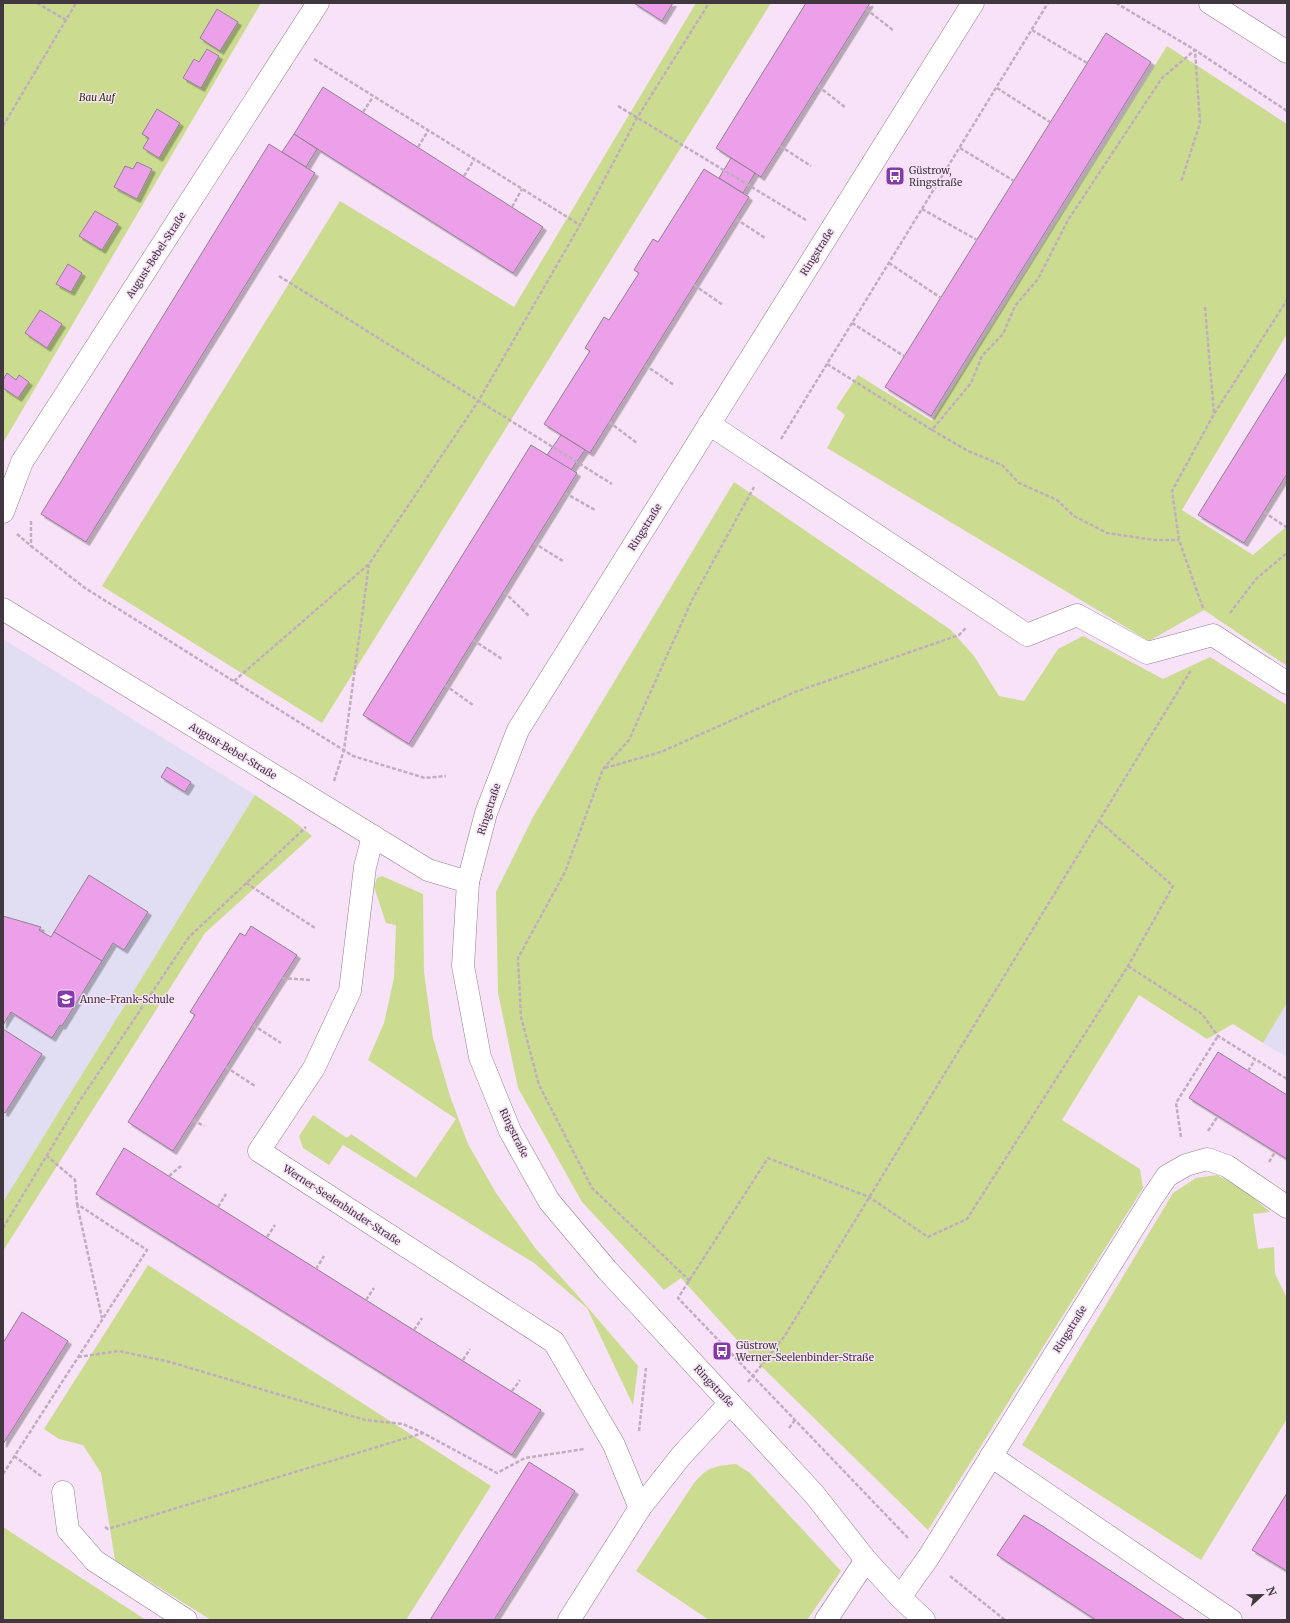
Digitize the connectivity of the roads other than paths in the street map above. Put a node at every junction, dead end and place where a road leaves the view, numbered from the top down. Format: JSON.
{"nodes":[{"id":1,"x":318,"y":3,"type":"edge"},
{"id":2,"x":973,"y":3,"type":"edge"},
{"id":3,"x":1210,"y":3,"type":"edge"},
{"id":4,"x":1287,"y":52,"type":"edge"},
{"id":5,"x":709,"y":424,"type":"junction"},
{"id":6,"x":3,"y":512,"type":"edge"},
{"id":7,"x":3,"y":609,"type":"edge"},
{"id":8,"x":1287,"y":683,"type":"edge"},
{"id":9,"x":373,"y":836,"type":"junction"},
{"id":10,"x":468,"y":882,"type":"junction"},
{"id":11,"x":1287,"y":1207,"type":"edge"},
{"id":12,"x":730,"y":1403,"type":"junction"},
{"id":13,"x":991,"y":1456,"type":"junction"},
{"id":14,"x":63,"y":1492,"type":"road end"},
{"id":15,"x":640,"y":1508,"type":"junction"},
{"id":16,"x":866,"y":1560,"type":"junction"},
{"id":17,"x":900,"y":1597,"type":"junction"},
{"id":18,"x":186,"y":1620,"type":"edge"},
{"id":19,"x":569,"y":1620,"type":"edge"},
{"id":20,"x":826,"y":1620,"type":"edge"},
{"id":21,"x":924,"y":1620,"type":"edge"},
{"id":22,"x":1230,"y":1620,"type":"edge"}],
"edges":[{"from":1,"to":6,"type":"street","name":"August-Bebel-Straße"},
{"from":2,"to":5,"type":"street","name":"Ringstraße"},
{"from":3,"to":4,"type":"street"},
{"from":5,"to":8,"type":"street"},
{"from":5,"to":10,"type":"street","name":"Ringstraße"},
{"from":7,"to":9,"type":"street","name":"August-Bebel-Straße"},
{"from":9,"to":10,"type":"street","name":"August-Bebel-Straße"},
{"from":9,"to":15,"type":"street","name":"Werner-Seelenbinder-Straße"},
{"from":10,"to":12,"type":"street","name":"Ringstraße"},
{"from":11,"to":13,"type":"street","name":"Ringstraße"},
{"from":12,"to":15,"type":"street"},
{"from":12,"to":16,"type":"street","name":"Ringstraße"},
{"from":13,"to":17,"type":"street","name":"Ringstraße"},
{"from":13,"to":22,"type":"street"},
{"from":14,"to":18,"type":"street"},
{"from":15,"to":19,"type":"street"},
{"from":16,"to":17,"type":"street","name":"Ringstraße"},
{"from":16,"to":20,"type":"street"},
{"from":17,"to":21,"type":"street","name":"Ringstraße"}]}
